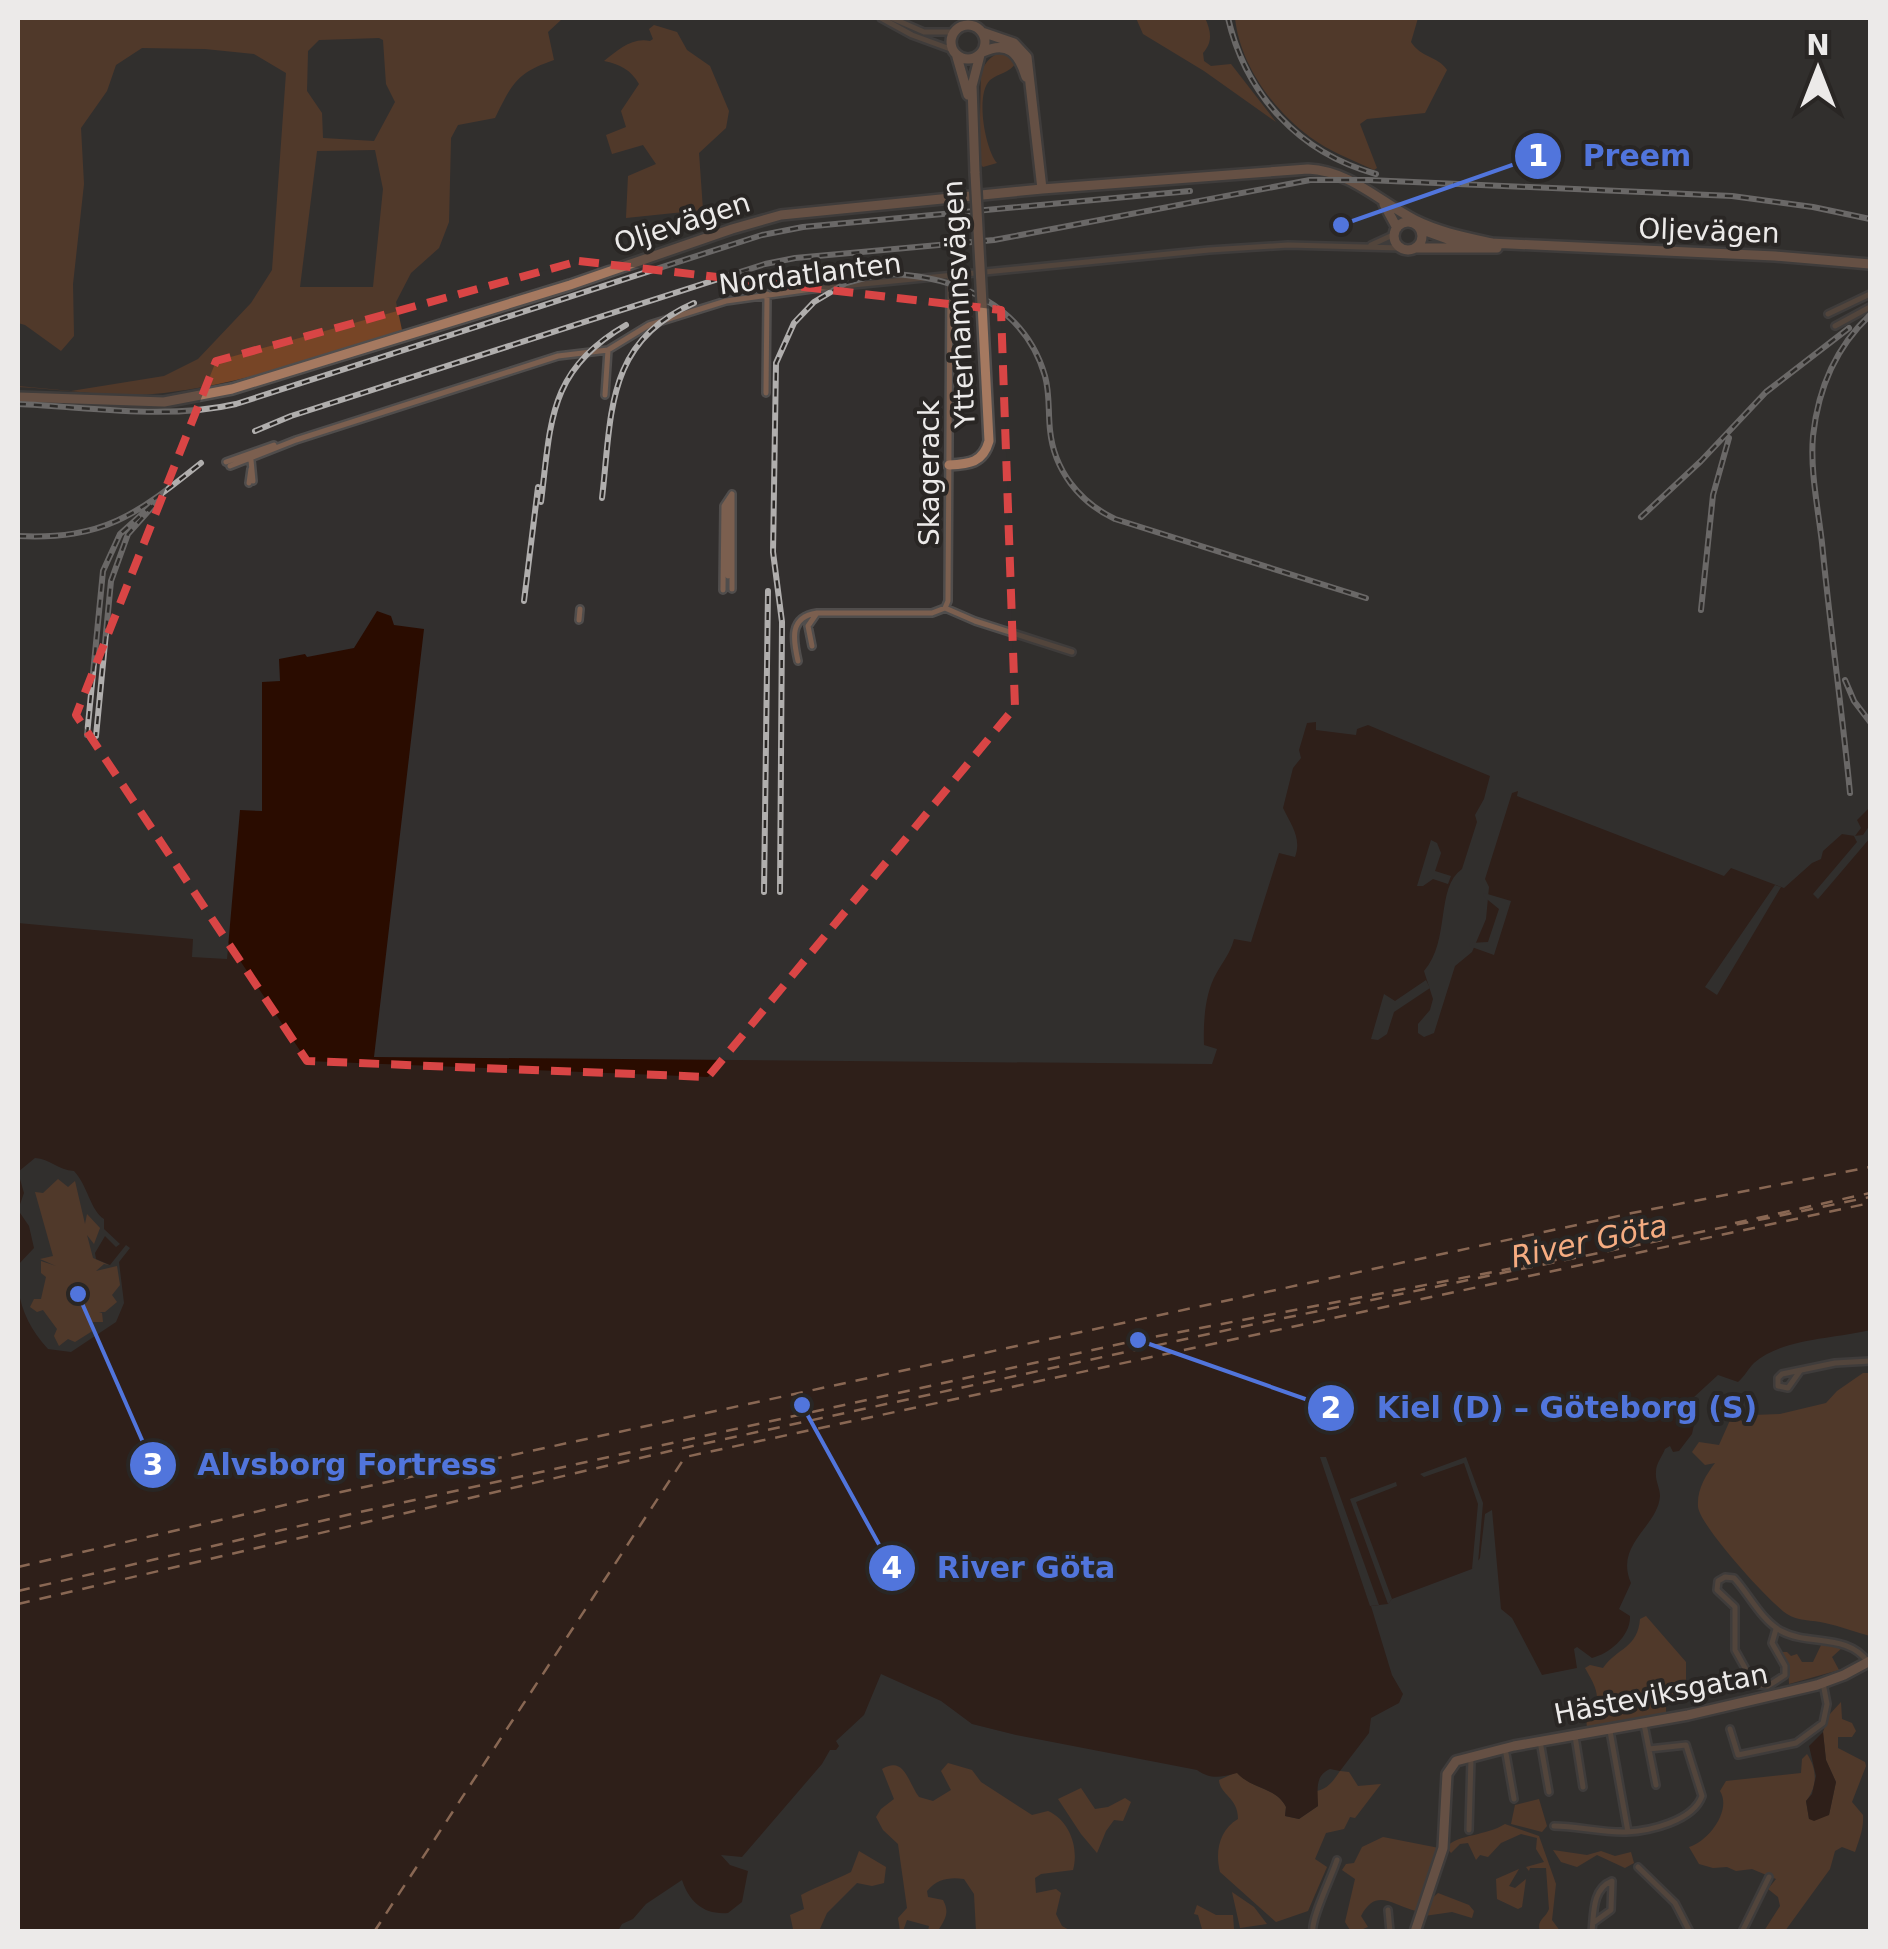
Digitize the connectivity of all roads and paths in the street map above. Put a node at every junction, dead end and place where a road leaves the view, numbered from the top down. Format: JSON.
{"nodes":[{"id":1,"x":881,"y":18,"type":"edge"},
{"id":2,"x":892,"y":18,"type":"edge"},
{"id":3,"x":961,"y":18,"type":"edge"},
{"id":4,"x":977,"y":18,"type":"edge"},
{"id":5,"x":956,"y":30,"type":"junction"},
{"id":6,"x":981,"y":31,"type":"junction"},
{"id":7,"x":1009,"y":41,"type":"junction"},
{"id":8,"x":954,"y":52,"type":"junction"},
{"id":9,"x":981,"y":53,"type":"junction"},
{"id":10,"x":1032,"y":98,"type":"junction"},
{"id":11,"x":972,"y":112,"type":"junction"},
{"id":12,"x":1042,"y":189,"type":"junction"},
{"id":13,"x":1372,"y":194,"type":"junction"},
{"id":14,"x":1384,"y":204,"type":"junction"},
{"id":15,"x":1410,"y":222,"type":"junction"},
{"id":16,"x":1420,"y":229,"type":"junction"},
{"id":17,"x":1396,"y":231,"type":"junction"},
{"id":18,"x":1492,"y":243,"type":"junction"},
{"id":19,"x":1363,"y":247,"type":"junction"},
{"id":20,"x":1546,"y":247,"type":"junction"},
{"id":21,"x":1401,"y":248,"type":"junction"},
{"id":22,"x":1415,"y":248,"type":"junction"},
{"id":23,"x":1870,"y":264,"type":"edge"},
{"id":24,"x":950,"y":278,"type":"junction"},
{"id":25,"x":768,"y":294,"type":"junction"},
{"id":26,"x":1870,"y":294,"type":"edge"},
{"id":27,"x":1870,"y":307,"type":"edge"},
{"id":28,"x":1828,"y":314,"type":"dead end"},
{"id":29,"x":1836,"y":326,"type":"dead end"},
{"id":30,"x":608,"y":350,"type":"junction"},
{"id":31,"x":766,"y":393,"type":"dead end"},
{"id":32,"x":605,"y":395,"type":"dead end"},
{"id":33,"x":18,"y":398,"type":"edge"},
{"id":34,"x":250,"y":459,"type":"junction"},
{"id":35,"x":228,"y":464,"type":"dead end"},
{"id":36,"x":949,"y":465,"type":"junction"},
{"id":37,"x":251,"y":482,"type":"dead end"},
{"id":38,"x":728,"y":499,"type":"dead end"},
{"id":39,"x":728,"y":589,"type":"dead end"},
{"id":40,"x":945,"y":608,"type":"junction"},
{"id":41,"x":580,"y":609,"type":"dead end"},
{"id":42,"x":816,"y":612,"type":"junction"},
{"id":43,"x":579,"y":620,"type":"dead end"},
{"id":44,"x":812,"y":646,"type":"dead end"},
{"id":45,"x":1072,"y":652,"type":"dead end"},
{"id":46,"x":798,"y":661,"type":"dead end"},
{"id":47,"x":1870,"y":1361,"type":"edge"},
{"id":48,"x":1800,"y":1371,"type":"junction"},
{"id":49,"x":1776,"y":1628,"type":"junction"},
{"id":50,"x":1869,"y":1661,"type":"edge"},
{"id":51,"x":1823,"y":1684,"type":"junction"},
{"id":52,"x":1644,"y":1722,"type":"junction"},
{"id":53,"x":1609,"y":1729,"type":"junction"},
{"id":54,"x":1730,"y":1729,"type":"dead end"},
{"id":55,"x":1575,"y":1735,"type":"junction"},
{"id":56,"x":1540,"y":1741,"type":"junction"},
{"id":57,"x":1505,"y":1748,"type":"junction"},
{"id":58,"x":1649,"y":1749,"type":"junction"},
{"id":59,"x":1471,"y":1757,"type":"junction"},
{"id":60,"x":1656,"y":1785,"type":"dead end"},
{"id":61,"x":1584,"y":1787,"type":"dead end"},
{"id":62,"x":1548,"y":1792,"type":"dead end"},
{"id":63,"x":1514,"y":1799,"type":"dead end"},
{"id":64,"x":1554,"y":1826,"type":"dead end"},
{"id":65,"x":1469,"y":1830,"type":"dead end"},
{"id":66,"x":1628,"y":1832,"type":"junction"},
{"id":67,"x":1337,"y":1860,"type":"dead end"},
{"id":68,"x":1638,"y":1867,"type":"dead end"},
{"id":69,"x":1769,"y":1877,"type":"dead end"},
{"id":70,"x":1388,"y":1910,"type":"dead end"},
{"id":71,"x":1593,"y":1923,"type":"junction"},
{"id":72,"x":1312,"y":1932,"type":"edge"},
{"id":73,"x":1390,"y":1932,"type":"edge"},
{"id":74,"x":1415,"y":1932,"type":"edge"},
{"id":75,"x":1592,"y":1932,"type":"edge"},
{"id":76,"x":1690,"y":1932,"type":"edge"},
{"id":77,"x":1742,"y":1932,"type":"edge"}],
"edges":[{"from":1,"to":8,"type":"street"},
{"from":2,"to":5,"type":"street"},
{"from":3,"to":5,"type":"street"},
{"from":4,"to":6,"type":"street"},
{"from":4,"to":7,"type":"street"},
{"from":5,"to":6,"type":"street"},
{"from":5,"to":8,"type":"street"},
{"from":6,"to":7,"type":"street"},
{"from":6,"to":9,"type":"street"},
{"from":7,"to":10,"type":"street"},
{"from":8,"to":9,"type":"street"},
{"from":8,"to":11,"type":"street","name":"Ytterhamnsvägen"},
{"from":9,"to":10,"type":"street"},
{"from":9,"to":11,"type":"street","name":"Ytterhamnsvägen"},
{"from":10,"to":12,"type":"street"},
{"from":11,"to":36,"type":"street","name":"Ytterhamnsvägen","bridge":true},
{"from":12,"to":13,"type":"street","name":"Oljevägen"},
{"from":12,"to":33,"type":"street","name":"Oljevägen"},
{"from":13,"to":14,"type":"street","name":"Oljevägen"},
{"from":13,"to":18,"type":"street","name":"Oljevägen"},
{"from":14,"to":15,"type":"street","name":"Oljevägen"},
{"from":14,"to":17,"type":"street","name":"Oljevägen"},
{"from":15,"to":16,"type":"street","name":"Oljevägen"},
{"from":15,"to":17,"type":"street"},
{"from":16,"to":18,"type":"street","name":"Oljevägen"},
{"from":16,"to":22,"type":"street"},
{"from":17,"to":19,"type":"street","name":"Nordatlanten"},
{"from":17,"to":21,"type":"street","name":"Oljevägen"},
{"from":18,"to":20,"type":"street","name":"Oljevägen"},
{"from":19,"to":21,"type":"street","name":"Nordatlanten"},
{"from":19,"to":24,"type":"street","name":"Nordatlanten"},
{"from":20,"to":22,"type":"street","name":"Oljevägen"},
{"from":20,"to":23,"type":"street","name":"Oljevägen"},
{"from":21,"to":22,"type":"street","name":"Oljevägen"},
{"from":24,"to":25,"type":"street","name":"Nordatlanten"},
{"from":24,"to":36,"type":"street","name":"Skagerack"},
{"from":25,"to":30,"type":"street","name":"Nordatlanten"},
{"from":25,"to":31,"type":"street"},
{"from":26,"to":28,"type":"street"},
{"from":27,"to":29,"type":"street"},
{"from":30,"to":32,"type":"street"},
{"from":30,"to":34,"type":"street","name":"Nordatlanten"},
{"from":34,"to":35,"type":"street","name":"Nordatlanten"},
{"from":34,"to":37,"type":"street"},
{"from":36,"to":40,"type":"street","name":"Skagerack"},
{"from":38,"to":39,"type":"street"},
{"from":40,"to":42,"type":"street"},
{"from":40,"to":45,"type":"street"},
{"from":41,"to":43,"type":"street"},
{"from":42,"to":44,"type":"street"},
{"from":42,"to":46,"type":"street"},
{"from":47,"to":48,"type":"street"},
{"from":48,"to":48,"type":"street"},
{"from":49,"to":49,"type":"street"},
{"from":49,"to":50,"type":"street"},
{"from":50,"to":51,"type":"street","name":"Hästeviksgatan"},
{"from":51,"to":52,"type":"street","name":"Hästeviksgatan"},
{"from":51,"to":54,"type":"street"},
{"from":52,"to":53,"type":"street","name":"Hästeviksgatan"},
{"from":52,"to":58,"type":"street"},
{"from":53,"to":55,"type":"street","name":"Hästeviksgatan"},
{"from":53,"to":66,"type":"street"},
{"from":55,"to":56,"type":"street","name":"Hästeviksgatan"},
{"from":55,"to":61,"type":"street"},
{"from":56,"to":57,"type":"street","name":"Hästeviksgatan"},
{"from":56,"to":62,"type":"street"},
{"from":57,"to":59,"type":"street","name":"Hästeviksgatan"},
{"from":57,"to":63,"type":"street"},
{"from":58,"to":60,"type":"street"},
{"from":58,"to":66,"type":"street"},
{"from":59,"to":65,"type":"street"},
{"from":59,"to":74,"type":"street","name":"Hästeviksgatan"},
{"from":64,"to":66,"type":"street"},
{"from":67,"to":72,"type":"street"},
{"from":68,"to":76,"type":"street"},
{"from":69,"to":77,"type":"street"},
{"from":70,"to":73,"type":"street"},
{"from":71,"to":71,"type":"street"},
{"from":71,"to":75,"type":"street"}]}
